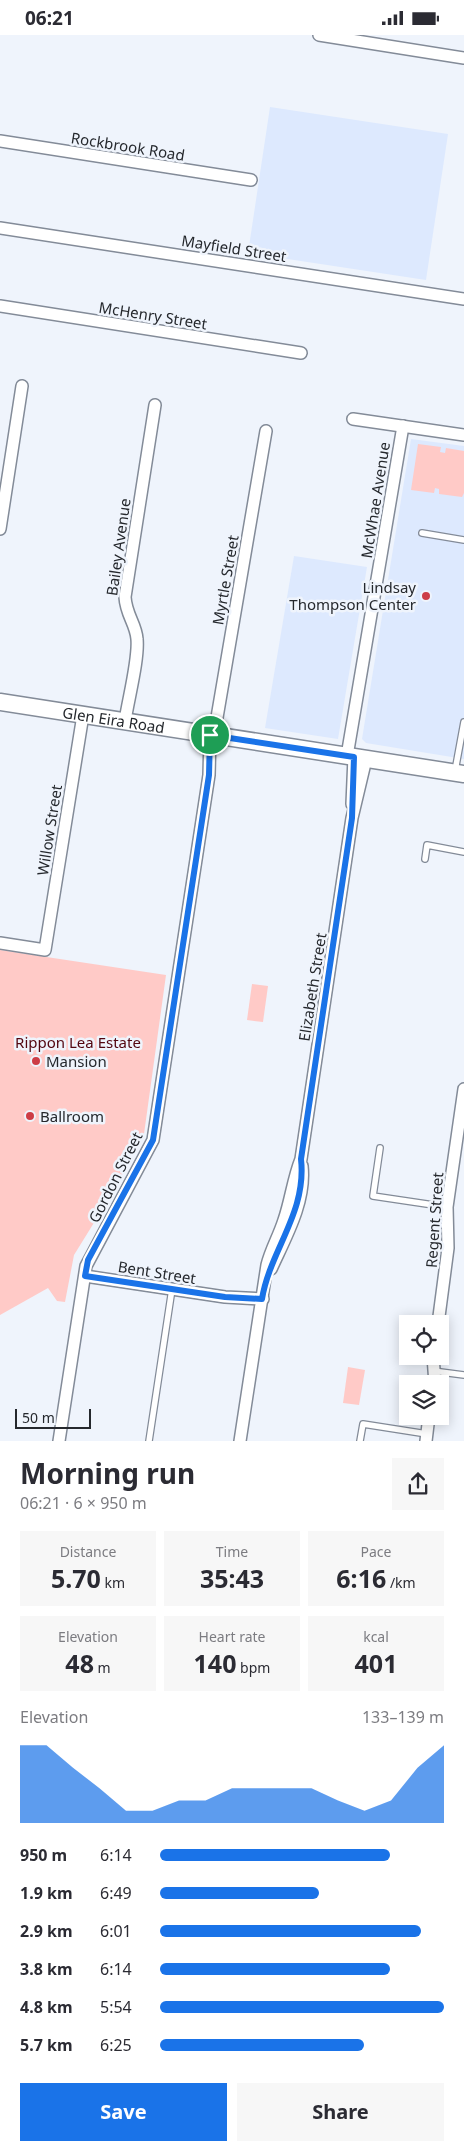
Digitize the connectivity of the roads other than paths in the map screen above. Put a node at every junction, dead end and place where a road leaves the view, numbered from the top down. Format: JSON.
{"nodes":[{"id":1,"x":319,"y":35,"type":"edge"},
{"id":2,"x":464,"y":58,"type":"edge"},
{"id":3,"x":0,"y":141,"type":"edge"},
{"id":4,"x":251,"y":180,"type":"dead end"},
{"id":5,"x":0,"y":227,"type":"edge"},
{"id":6,"x":464,"y":299,"type":"edge"},
{"id":7,"x":0,"y":306,"type":"edge"},
{"id":8,"x":301,"y":353,"type":"dead end"},
{"id":9,"x":22,"y":386,"type":"dead end"},
{"id":10,"x":155,"y":405,"type":"dead end"},
{"id":11,"x":353,"y":419,"type":"dead end"},
{"id":12,"x":403,"y":426,"type":"junction"},
{"id":13,"x":266,"y":431,"type":"dead end"},
{"id":14,"x":464,"y":435,"type":"edge"},
{"id":15,"x":0,"y":529,"type":"edge"},
{"id":16,"x":422,"y":533,"type":"dead end"},
{"id":17,"x":464,"y":540,"type":"edge"},
{"id":18,"x":0,"y":702,"type":"edge"},
{"id":19,"x":83,"y":715,"type":"junction"},
{"id":20,"x":125,"y":721,"type":"junction"},
{"id":21,"x":464,"y":722,"type":"edge"},
{"id":22,"x":463,"y":732,"type":"edge"},
{"id":23,"x":214,"y":735,"type":"junction"},
{"id":24,"x":356,"y":758,"type":"junction"},
{"id":25,"x":460,"y":774,"type":"edge"},
{"id":26,"x":464,"y":851,"type":"edge"},
{"id":27,"x":425,"y":859,"type":"dead end"},
{"id":28,"x":0,"y":943,"type":"edge"},
{"id":29,"x":464,"y":1089,"type":"edge"},
{"id":30,"x":380,"y":1148,"type":"dead end"},
{"id":31,"x":447,"y":1207,"type":"junction"},
{"id":32,"x":85,"y":1276,"type":"junction"},
{"id":33,"x":172,"y":1289,"type":"junction"},
{"id":34,"x":262,"y":1303,"type":"junction"},
{"id":35,"x":439,"y":1315,"type":"edge"},
{"id":36,"x":433,"y":1365,"type":"edge"},
{"id":37,"x":433,"y":1371,"type":"junction"},
{"id":38,"x":434,"y":1375,"type":"edge"},
{"id":39,"x":464,"y":1375,"type":"edge"},
{"id":40,"x":428,"y":1425,"type":"edge"},
{"id":41,"x":426,"y":1438,"type":"edge"},
{"id":42,"x":59,"y":1441,"type":"edge"},
{"id":43,"x":148,"y":1441,"type":"edge"},
{"id":44,"x":240,"y":1441,"type":"edge"},
{"id":45,"x":360,"y":1441,"type":"edge"}],
"edges":[{"from":1,"to":2,"type":"street"},
{"from":3,"to":4,"type":"street","name":"Rockbrook Road"},
{"from":5,"to":6,"type":"street","name":"Mayfield Street"},
{"from":7,"to":8,"type":"street","name":"McHenry Street"},
{"from":9,"to":15,"type":"street"},
{"from":10,"to":20,"type":"street","name":"Bailey Avenue"},
{"from":11,"to":12,"type":"street"},
{"from":12,"to":14,"type":"street"},
{"from":12,"to":24,"type":"street","name":"McWhae Avenue"},
{"from":13,"to":23,"type":"street","name":"Myrtle Street"},
{"from":16,"to":17,"type":"lane"},
{"from":18,"to":19,"type":"main road","name":"Glen Eira Road"},
{"from":19,"to":20,"type":"main road","name":"Glen Eira Road"},
{"from":19,"to":28,"type":"street","name":"Willow Street"},
{"from":20,"to":23,"type":"main road","name":"Glen Eira Road"},
{"from":21,"to":22,"type":"lane"},
{"from":22,"to":25,"type":"lane"},
{"from":23,"to":24,"type":"main road","name":"Glen Eira Road"},
{"from":23,"to":32,"type":"street","name":"Gordon Street"},
{"from":24,"to":25,"type":"main road","name":"Glen Eira Road"},
{"from":24,"to":34,"type":"street","name":"Elizabeth Street"},
{"from":26,"to":27,"type":"lane"},
{"from":29,"to":31,"type":"street","name":"Regent Street"},
{"from":30,"to":31,"type":"lane"},
{"from":31,"to":35,"type":"street","name":"Regent Street"},
{"from":32,"to":33,"type":"street","name":"Bent Street"},
{"from":32,"to":42,"type":"street","name":"Gordon Street"},
{"from":33,"to":34,"type":"street","name":"Bent Street"},
{"from":33,"to":43,"type":"lane"},
{"from":34,"to":44,"type":"street","name":"Elizabeth Street"},
{"from":36,"to":37,"type":"street"},
{"from":37,"to":38,"type":"street"},
{"from":37,"to":39,"type":"lane"},
{"from":40,"to":41,"type":"street"},
{"from":41,"to":45,"type":"lane"}]}
